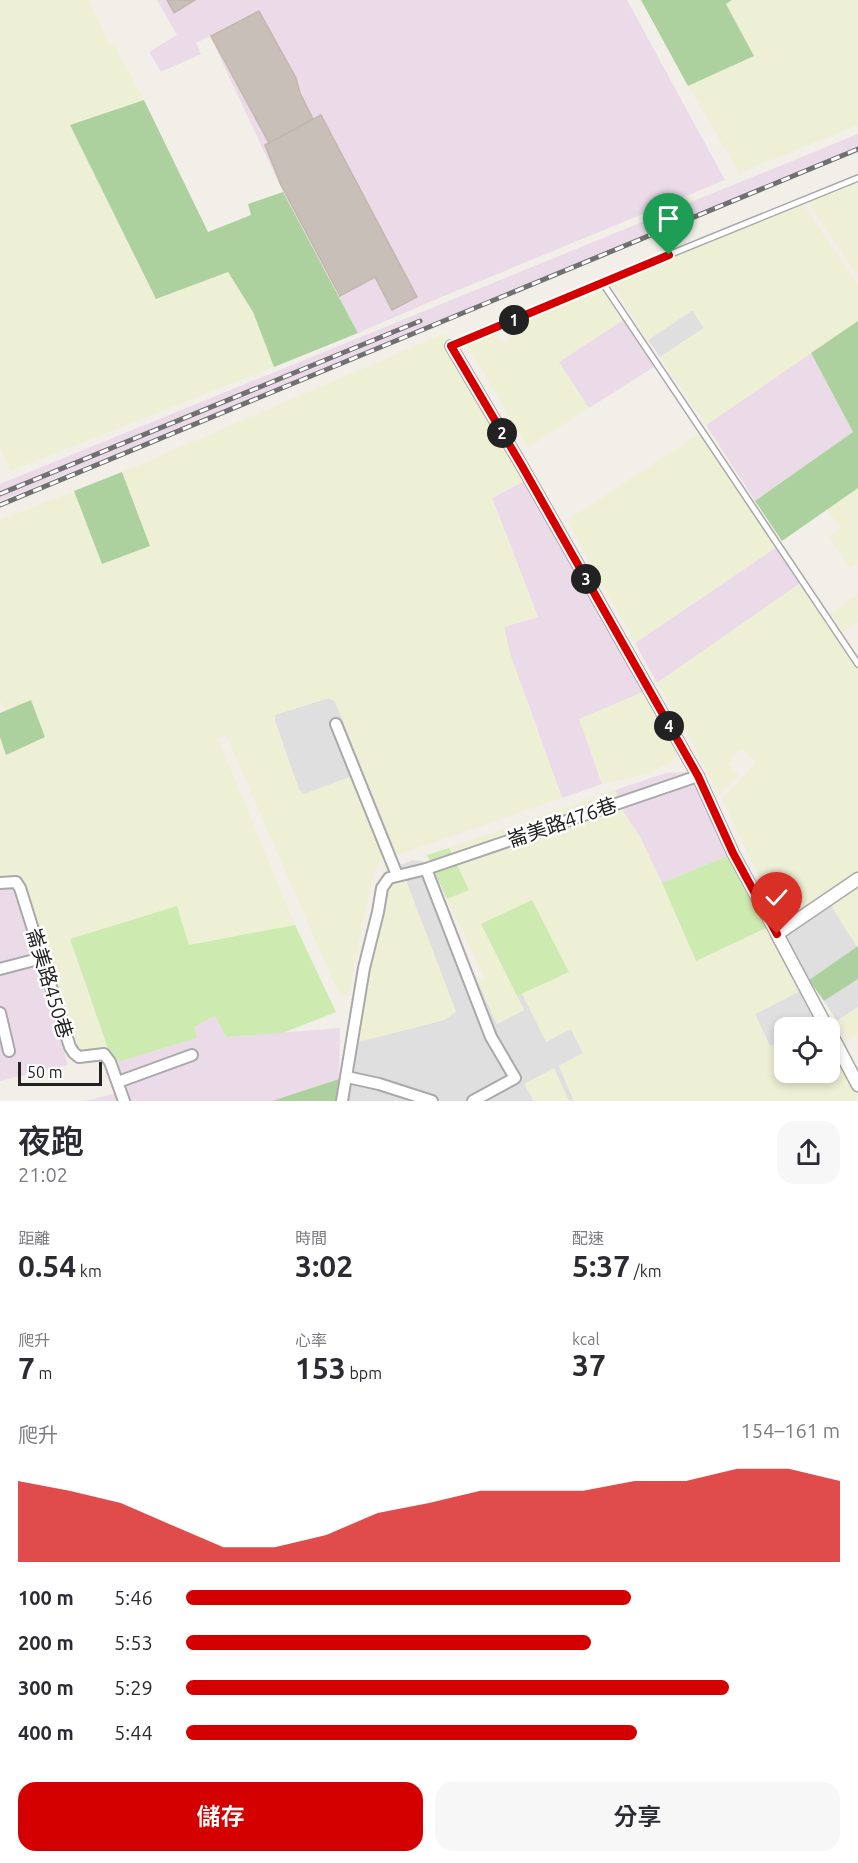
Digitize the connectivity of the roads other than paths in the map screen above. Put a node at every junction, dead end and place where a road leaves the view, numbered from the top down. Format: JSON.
{"nodes":[{"id":1,"x":858,"y":178,"type":"edge"},
{"id":2,"x":602,"y":282,"type":"junction"},
{"id":3,"x":451,"y":346,"type":"joint"},
{"id":4,"x":858,"y":664,"type":"edge"},
{"id":5,"x":336,"y":724,"type":"dead end"},
{"id":6,"x":698,"y":776,"type":"junction"},
{"id":7,"x":426,"y":868,"type":"junction"},
{"id":8,"x":397,"y":874,"type":"junction"},
{"id":9,"x":858,"y":879,"type":"edge"},
{"id":10,"x":0,"y":883,"type":"edge"},
{"id":11,"x":777,"y":934,"type":"junction"},
{"id":12,"x":42,"y":958,"type":"junction"},
{"id":13,"x":0,"y":969,"type":"edge"},
{"id":14,"x":0,"y":1012,"type":"edge"},
{"id":15,"x":821,"y":1017,"type":"edge"},
{"id":16,"x":9,"y":1051,"type":"dead end"},
{"id":17,"x":840,"y":1051,"type":"edge"},
{"id":18,"x":192,"y":1055,"type":"dead end"},
{"id":19,"x":347,"y":1077,"type":"junction"},
{"id":20,"x":118,"y":1082,"type":"junction"},
{"id":21,"x":858,"y":1085,"type":"edge"},
{"id":22,"x":124,"y":1101,"type":"edge"},
{"id":23,"x":342,"y":1101,"type":"edge"},
{"id":24,"x":432,"y":1101,"type":"edge"},
{"id":25,"x":473,"y":1101,"type":"edge"}],
"edges":[{"from":1,"to":2,"type":"lane"},
{"from":2,"to":3,"type":"lane"},
{"from":2,"to":4,"type":"lane"},
{"from":3,"to":6,"type":"street"},
{"from":5,"to":8,"type":"street"},
{"from":6,"to":7,"type":"street","name":"崙美路476巷"},
{"from":6,"to":11,"type":"street"},
{"from":7,"to":8,"type":"street","name":"崙美路476巷"},
{"from":7,"to":25,"type":"street"},
{"from":8,"to":19,"type":"street"},
{"from":9,"to":11,"type":"street"},
{"from":10,"to":12,"type":"street","name":"崙美路450巷"},
{"from":11,"to":15,"type":"street"},
{"from":12,"to":13,"type":"street"},
{"from":12,"to":20,"type":"street","name":"崙美路450巷"},
{"from":14,"to":16,"type":"street"},
{"from":17,"to":21,"type":"street"},
{"from":18,"to":20,"type":"street"},
{"from":19,"to":23,"type":"street"},
{"from":19,"to":24,"type":"street"},
{"from":20,"to":22,"type":"street","name":"崙美路450巷"}]}
